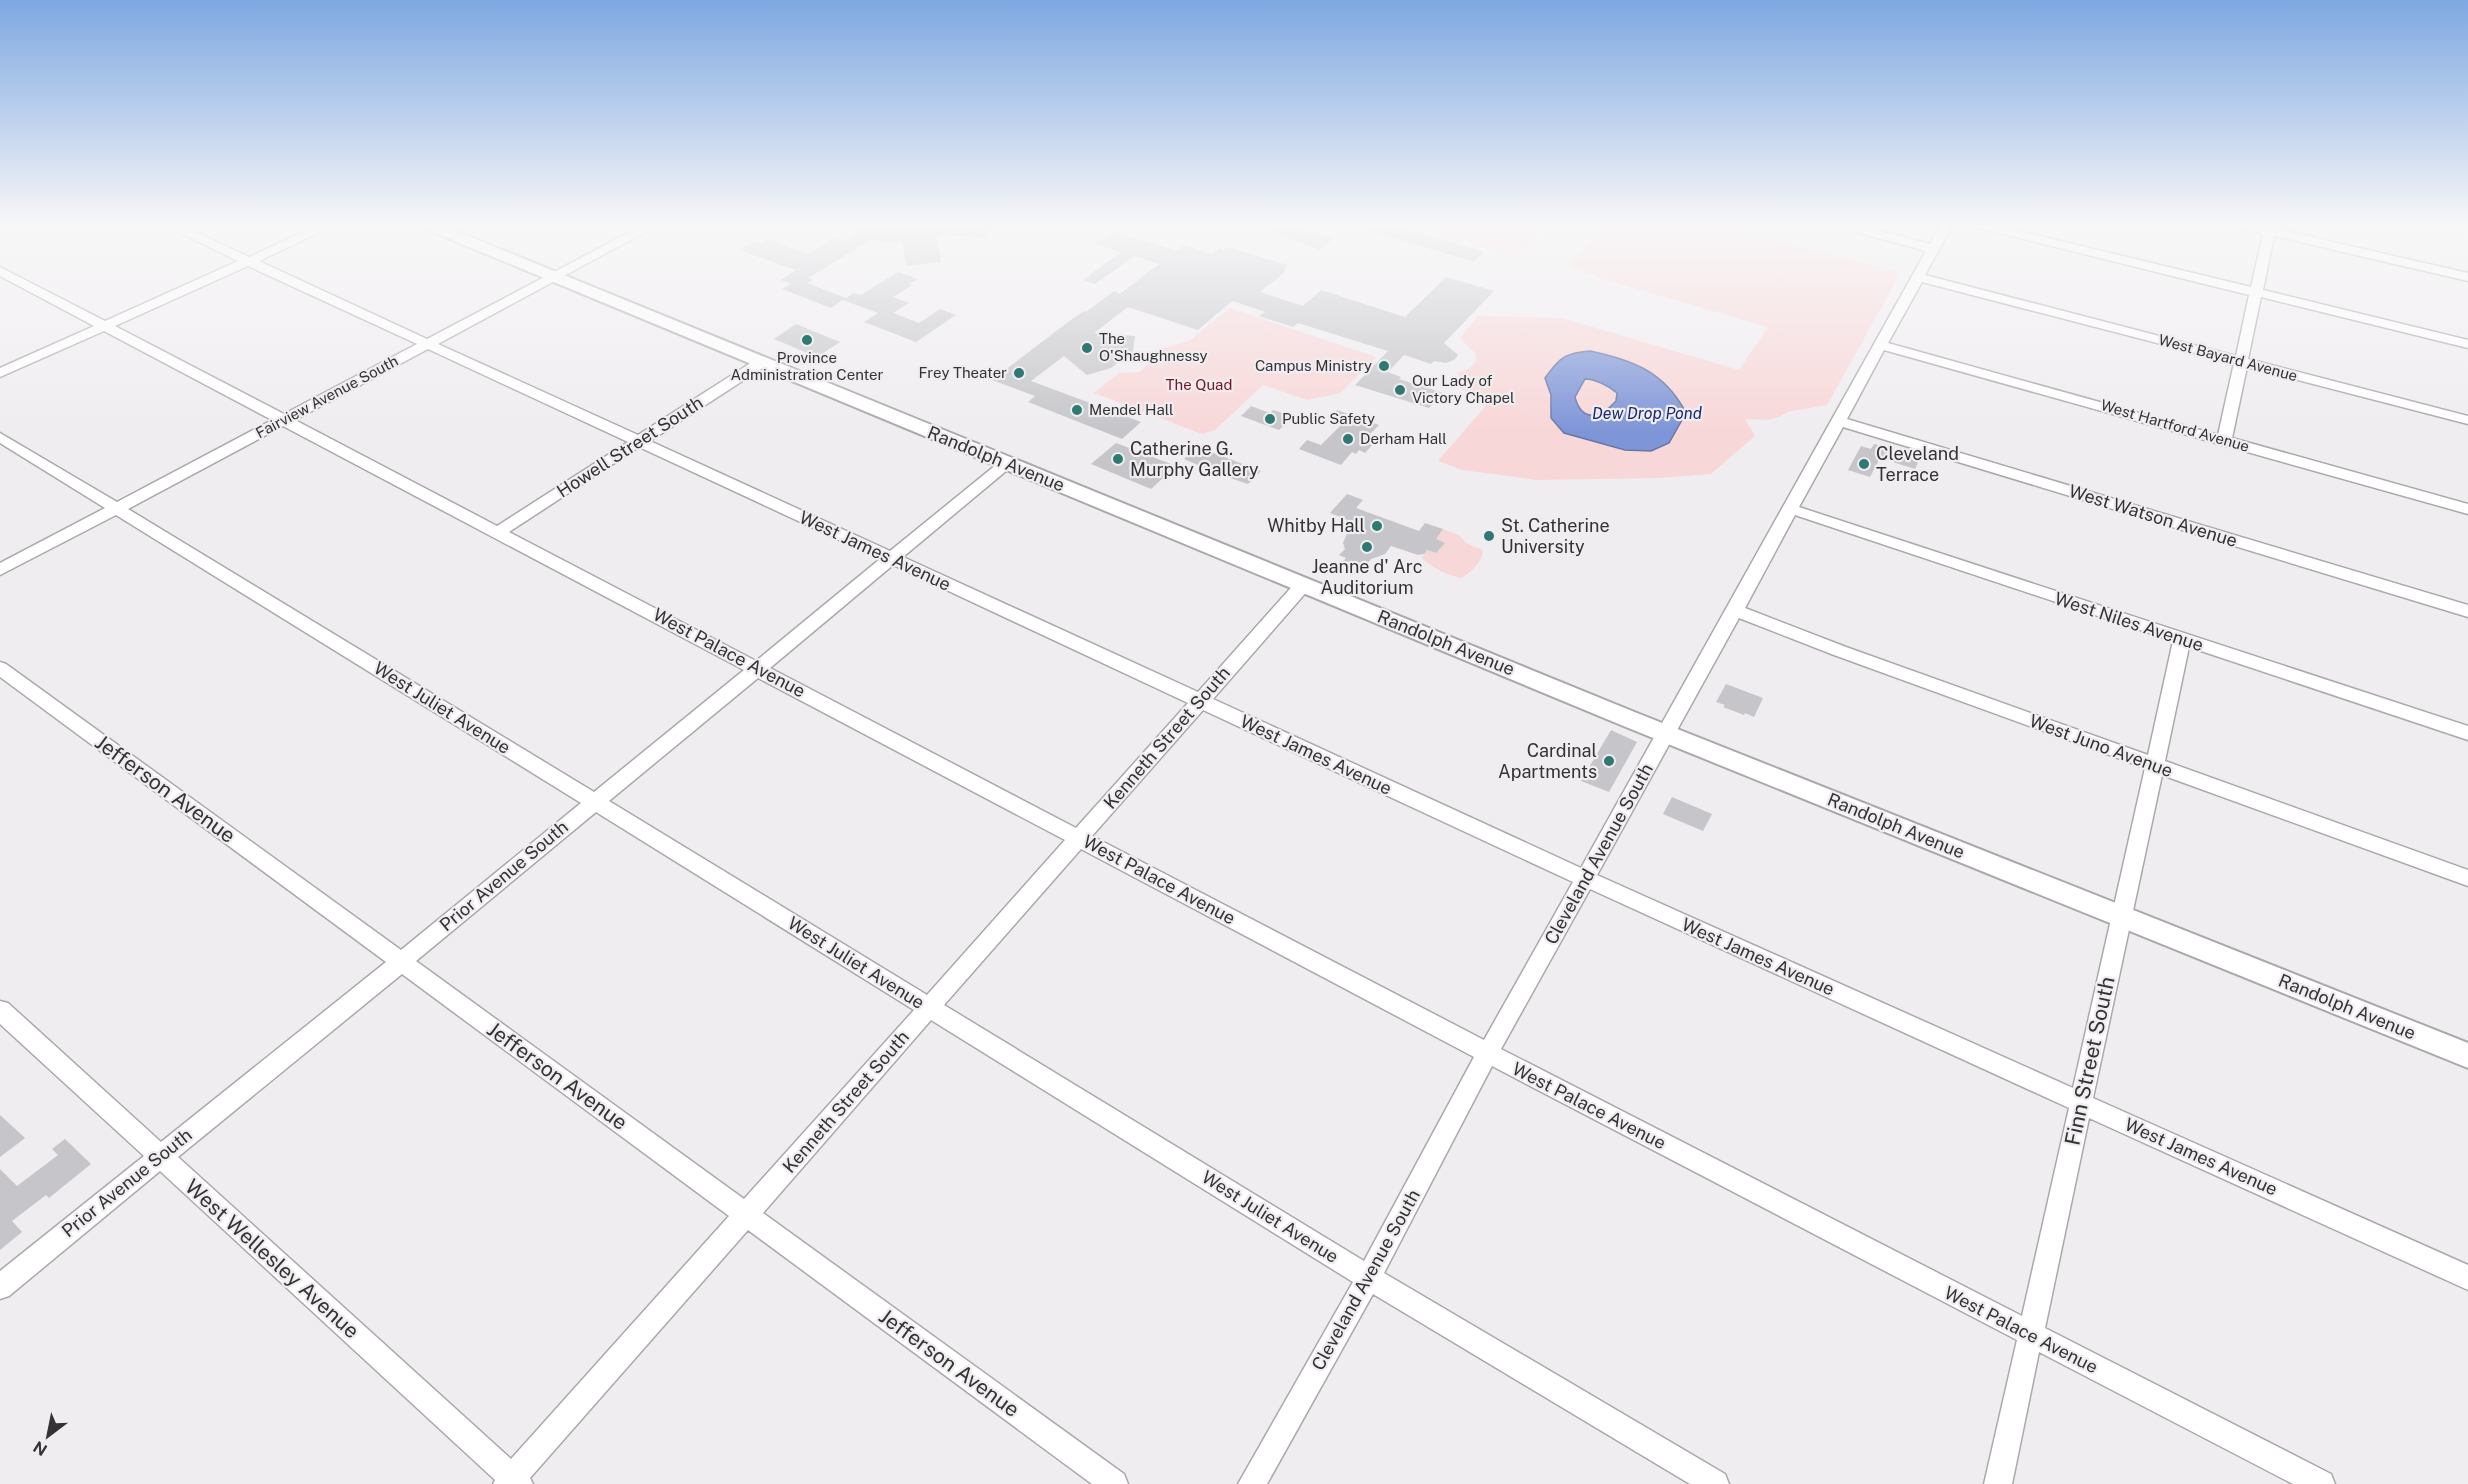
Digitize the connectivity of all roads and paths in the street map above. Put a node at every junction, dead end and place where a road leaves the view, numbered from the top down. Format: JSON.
{"nodes":[{"id":1,"x":42,"y":293,"type":"edge"},
{"id":2,"x":178,"y":293,"type":"edge"},
{"id":3,"x":317,"y":293,"type":"edge"},
{"id":4,"x":523,"y":293,"type":"edge"},
{"id":5,"x":593,"y":293,"type":"edge"},
{"id":6,"x":1909,"y":293,"type":"edge"},
{"id":7,"x":1980,"y":293,"type":"edge"},
{"id":8,"x":2256,"y":293,"type":"edge"},
{"id":9,"x":2261,"y":293,"type":"edge"},
{"id":10,"x":104,"y":326,"type":"junction"},
{"id":11,"x":428,"y":344,"type":"junction"},
{"id":12,"x":2468,"y":344,"type":"edge"},
{"id":13,"x":1881,"y":345,"type":"junction"},
{"id":14,"x":2241,"y":361,"type":"junction"},
{"id":15,"x":762,"y":363,"type":"junction"},
{"id":16,"x":0,"y":373,"type":"edge"},
{"id":17,"x":284,"y":420,"type":"junction"},
{"id":18,"x":2468,"y":420,"type":"edge"},
{"id":19,"x":1839,"y":421,"type":"junction"},
{"id":20,"x":0,"y":437,"type":"edge"},
{"id":21,"x":2224,"y":440,"type":"junction"},
{"id":22,"x":639,"y":441,"type":"junction"},
{"id":23,"x":1007,"y":463,"type":"junction"},
{"id":24,"x":117,"y":508,"type":"junction"},
{"id":25,"x":1791,"y":509,"type":"junction"},
{"id":26,"x":2468,"y":509,"type":"edge"},
{"id":27,"x":498,"y":532,"type":"junction"},
{"id":28,"x":891,"y":558,"type":"junction"},
{"id":29,"x":0,"y":570,"type":"edge"},
{"id":30,"x":1303,"y":585,"type":"junction"},
{"id":31,"x":1735,"y":610,"type":"junction"},
{"id":32,"x":2468,"y":611,"type":"edge"},
{"id":33,"x":2182,"y":639,"type":"junction"},
{"id":34,"x":0,"y":668,"type":"edge"},
{"id":35,"x":757,"y":668,"type":"junction"},
{"id":36,"x":1200,"y":701,"type":"junction"},
{"id":37,"x":1666,"y":733,"type":"junction"},
{"id":38,"x":2468,"y":733,"type":"edge"},
{"id":39,"x":2154,"y":766,"type":"junction"},
{"id":40,"x":593,"y":802,"type":"junction"},
{"id":41,"x":1079,"y":838,"type":"junction"},
{"id":42,"x":1585,"y":878,"type":"junction"},
{"id":43,"x":2468,"y":878,"type":"edge"},
{"id":44,"x":2121,"y":917,"type":"junction"},
{"id":45,"x":401,"y":962,"type":"junction"},
{"id":46,"x":929,"y":1008,"type":"junction"},
{"id":47,"x":0,"y":1010,"type":"edge"},
{"id":48,"x":1488,"y":1053,"type":"junction"},
{"id":49,"x":2468,"y":1056,"type":"edge"},
{"id":50,"x":2081,"y":1103,"type":"junction"},
{"id":51,"x":161,"y":1156,"type":"junction"},
{"id":52,"x":746,"y":1215,"type":"junction"},
{"id":53,"x":1368,"y":1277,"type":"junction"},
{"id":54,"x":2468,"y":1278,"type":"edge"},
{"id":55,"x":0,"y":1287,"type":"edge"},
{"id":56,"x":2031,"y":1335,"type":"junction"},
{"id":57,"x":513,"y":1482,"type":"edge"},
{"id":58,"x":1114,"y":1484,"type":"edge"},
{"id":59,"x":1252,"y":1484,"type":"edge"},
{"id":60,"x":1715,"y":1484,"type":"edge"},
{"id":61,"x":1998,"y":1484,"type":"edge"},
{"id":62,"x":2321,"y":1484,"type":"edge"}],
"edges":[{"from":1,"to":10,"type":"street","name":"West Palace Avenue"},
{"from":2,"to":10,"type":"street"},
{"from":3,"to":11,"type":"street","name":"West James Avenue"},
{"from":4,"to":11,"type":"street","name":"Fairview Avenue South"},
{"from":5,"to":15,"type":"main road","name":"Randolph Avenue"},
{"from":6,"to":13,"type":"street","name":"Cleveland Avenue South"},
{"from":7,"to":14,"type":"street","name":"West Bayard Avenue"},
{"from":8,"to":14,"type":"street"},
{"from":9,"to":12,"type":"street"},
{"from":10,"to":16,"type":"street"},
{"from":10,"to":17,"type":"street","name":"West Palace Avenue"},
{"from":11,"to":17,"type":"street","name":"Fairview Avenue South"},
{"from":11,"to":22,"type":"street","name":"West James Avenue"},
{"from":13,"to":19,"type":"street","name":"Cleveland Avenue South"},
{"from":13,"to":21,"type":"street","name":"West Hartford Avenue"},
{"from":14,"to":18,"type":"street","name":"West Bayard Avenue"},
{"from":14,"to":21,"type":"street"},
{"from":15,"to":22,"type":"street","name":"Howell Street South"},
{"from":15,"to":23,"type":"main road","name":"Randolph Avenue"},
{"from":17,"to":24,"type":"street","name":"Fairview Avenue South"},
{"from":17,"to":27,"type":"street","name":"West Palace Avenue"},
{"from":19,"to":25,"type":"street","name":"Cleveland Avenue South"},
{"from":19,"to":32,"type":"street","name":"West Watson Avenue"},
{"from":20,"to":24,"type":"street","name":"West Juliet Avenue"},
{"from":21,"to":26,"type":"street","name":"West Hartford Avenue"},
{"from":22,"to":27,"type":"street","name":"Howell Street South"},
{"from":22,"to":28,"type":"street","name":"West James Avenue"},
{"from":23,"to":28,"type":"street","name":"Prior Avenue South"},
{"from":23,"to":30,"type":"main road","name":"Randolph Avenue"},
{"from":24,"to":29,"type":"street","name":"Fairview Avenue South"},
{"from":24,"to":40,"type":"street","name":"West Juliet Avenue"},
{"from":25,"to":31,"type":"street","name":"Cleveland Avenue South"},
{"from":25,"to":33,"type":"street","name":"West Niles Avenue"},
{"from":27,"to":35,"type":"street","name":"West Palace Avenue"},
{"from":28,"to":35,"type":"street","name":"Prior Avenue South"},
{"from":28,"to":36,"type":"street","name":"West James Avenue"},
{"from":30,"to":36,"type":"street","name":"Kenneth Street South"},
{"from":30,"to":37,"type":"main road","name":"Randolph Avenue"},
{"from":31,"to":37,"type":"street","name":"Cleveland Avenue South"},
{"from":31,"to":39,"type":"street","name":"West Juno Avenue"},
{"from":33,"to":38,"type":"street","name":"West Niles Avenue"},
{"from":33,"to":39,"type":"street","name":"Finn Street South"},
{"from":34,"to":45,"type":"street","name":"Jefferson Avenue"},
{"from":35,"to":40,"type":"street","name":"Prior Avenue South"},
{"from":35,"to":41,"type":"street","name":"West Palace Avenue"},
{"from":36,"to":41,"type":"street","name":"Kenneth Street South"},
{"from":36,"to":42,"type":"street","name":"West James Avenue"},
{"from":37,"to":42,"type":"street","name":"Cleveland Avenue South"},
{"from":37,"to":44,"type":"main road","name":"Randolph Avenue"},
{"from":39,"to":43,"type":"street","name":"West Juno Avenue"},
{"from":39,"to":44,"type":"street","name":"Finn Street South"},
{"from":40,"to":45,"type":"street","name":"Prior Avenue South"},
{"from":40,"to":46,"type":"street","name":"West Juliet Avenue"},
{"from":41,"to":46,"type":"street","name":"Kenneth Street South"},
{"from":41,"to":48,"type":"street","name":"West Palace Avenue"},
{"from":42,"to":48,"type":"street","name":"Cleveland Avenue South"},
{"from":42,"to":50,"type":"street","name":"West James Avenue"},
{"from":44,"to":49,"type":"main road","name":"Randolph Avenue"},
{"from":44,"to":50,"type":"street","name":"Finn Street South"},
{"from":45,"to":51,"type":"street","name":"Prior Avenue South"},
{"from":45,"to":52,"type":"street","name":"Jefferson Avenue"},
{"from":46,"to":52,"type":"street","name":"Kenneth Street South"},
{"from":46,"to":53,"type":"street","name":"West Juliet Avenue"},
{"from":47,"to":51,"type":"street","name":"West Wellesley Avenue"},
{"from":48,"to":53,"type":"street","name":"Cleveland Avenue South"},
{"from":48,"to":56,"type":"street","name":"West Palace Avenue"},
{"from":50,"to":54,"type":"street","name":"West James Avenue"},
{"from":50,"to":56,"type":"street","name":"Finn Street South"},
{"from":51,"to":55,"type":"street","name":"Prior Avenue South"},
{"from":51,"to":57,"type":"street","name":"West Wellesley Avenue"},
{"from":52,"to":57,"type":"street","name":"Kenneth Street South"},
{"from":52,"to":58,"type":"street","name":"Jefferson Avenue"},
{"from":53,"to":59,"type":"street","name":"Cleveland Avenue South"},
{"from":53,"to":60,"type":"street","name":"West Juliet Avenue"},
{"from":56,"to":61,"type":"street","name":"Finn Street South"},
{"from":56,"to":62,"type":"street","name":"West Palace Avenue"}]}
